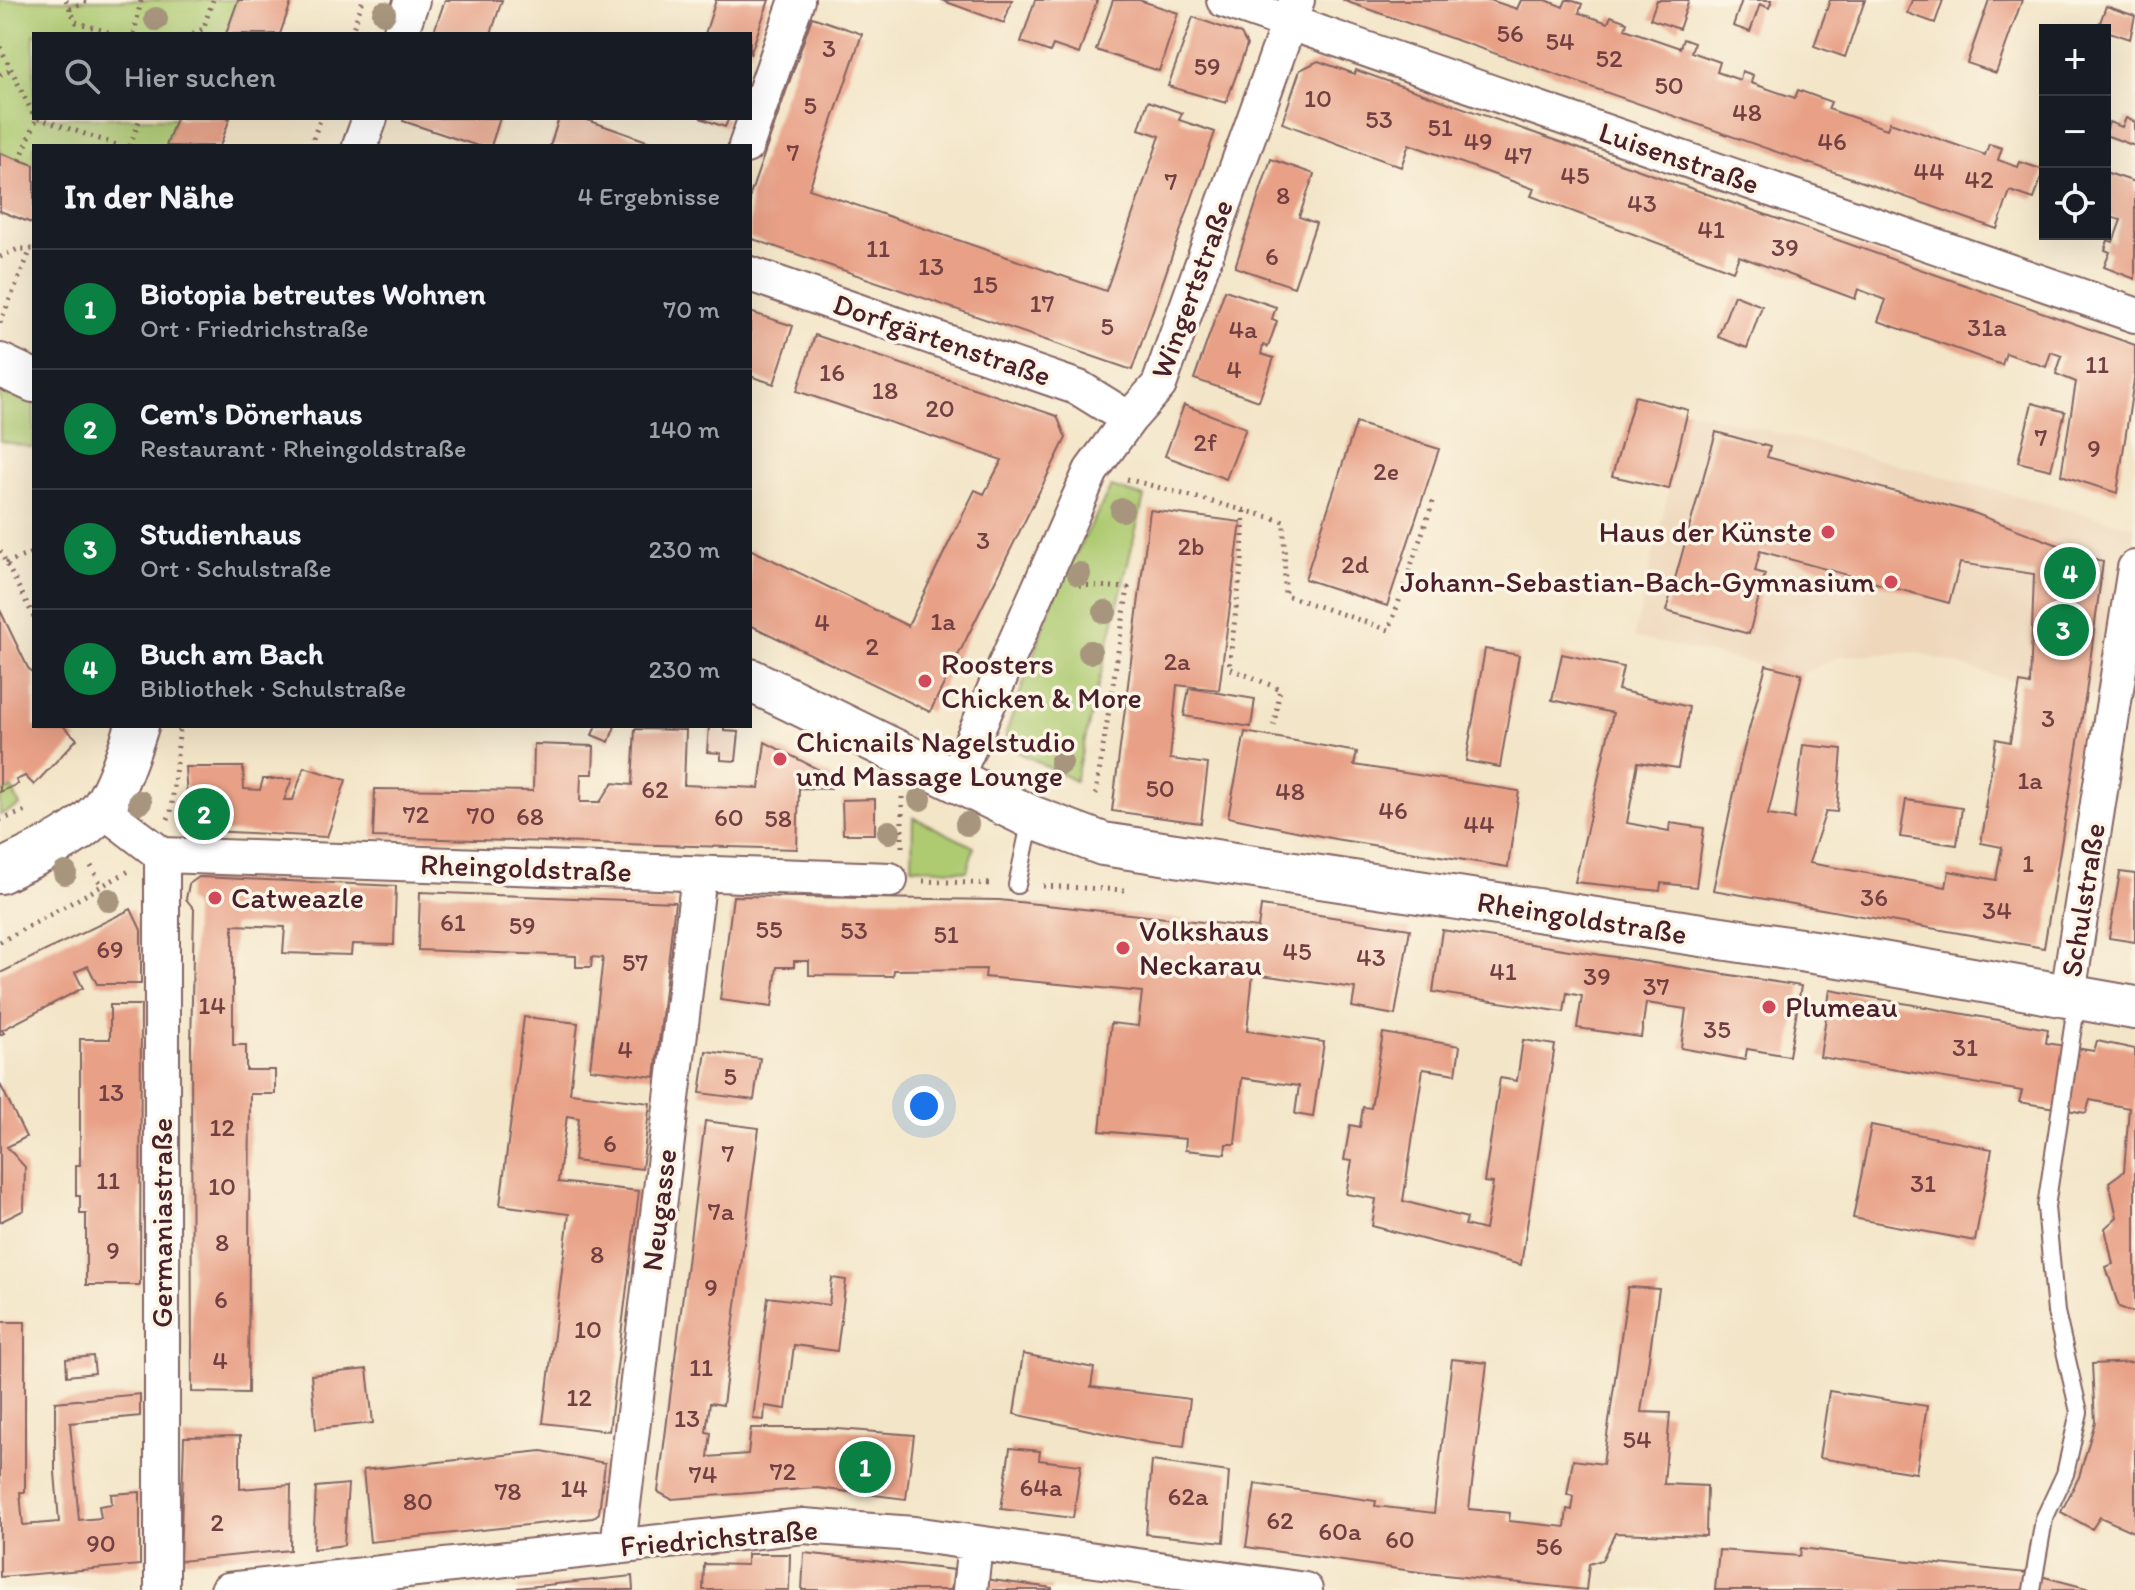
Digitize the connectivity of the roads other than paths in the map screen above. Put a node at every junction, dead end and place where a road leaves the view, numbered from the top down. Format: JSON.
{"nodes":[{"id":1,"x":412,"y":0,"type":"edge"},
{"id":2,"x":797,"y":0,"type":"edge"},
{"id":3,"x":1224,"y":0,"type":"edge"},
{"id":4,"x":1293,"y":11,"type":"edge"},
{"id":5,"x":401,"y":32,"type":"edge"},
{"id":6,"x":747,"y":144,"type":"edge"},
{"id":7,"x":752,"y":275,"type":"edge"},
{"id":8,"x":2135,"y":315,"type":"edge"},
{"id":9,"x":0,"y":365,"type":"edge"},
{"id":10,"x":32,"y":380,"type":"edge"},
{"id":11,"x":1129,"y":419,"type":"junction"},
{"id":12,"x":2135,"y":568,"type":"edge"},
{"id":13,"x":752,"y":681,"type":"edge"},
{"id":14,"x":136,"y":728,"type":"edge"},
{"id":15,"x":955,"y":779,"type":"junction"},
{"id":16,"x":102,"y":809,"type":"junction"},
{"id":17,"x":1031,"y":817,"type":"junction"},
{"id":18,"x":162,"y":855,"type":"junction"},
{"id":19,"x":0,"y":872,"type":"edge"},
{"id":20,"x":699,"y":875,"type":"junction"},
{"id":21,"x":896,"y":880,"type":"road end"},
{"id":22,"x":1017,"y":885,"type":"road end"},
{"id":23,"x":2073,"y":995,"type":"junction"},
{"id":24,"x":2135,"y":1008,"type":"edge"},
{"id":25,"x":975,"y":1544,"type":"junction"},
{"id":26,"x":618,"y":1546,"type":"junction"},
{"id":27,"x":162,"y":1590,"type":"edge"},
{"id":28,"x":228,"y":1590,"type":"edge"},
{"id":29,"x":970,"y":1590,"type":"edge"},
{"id":30,"x":1305,"y":1590,"type":"edge"},
{"id":31,"x":2032,"y":1590,"type":"edge"}],
"edges":[{"from":1,"to":5,"type":"street"},
{"from":2,"to":6,"type":"street"},
{"from":3,"to":4,"type":"street","name":"Luisenstraße"},
{"from":4,"to":8,"type":"street","name":"Luisenstraße"},
{"from":4,"to":11,"type":"street","name":"Wingertstraße"},
{"from":7,"to":11,"type":"street","name":"Dorfgärtenstraße"},
{"from":9,"to":10,"type":"street"},
{"from":11,"to":15,"type":"street","name":"Wingertstraße"},
{"from":12,"to":23,"type":"street","name":"Schulstraße"},
{"from":13,"to":15,"type":"street","name":"Rheingoldstraße"},
{"from":14,"to":16,"type":"street"},
{"from":15,"to":17,"type":"street","name":"Rheingoldstraße"},
{"from":16,"to":18,"type":"street"},
{"from":16,"to":19,"type":"street"},
{"from":17,"to":22,"type":"lane"},
{"from":17,"to":23,"type":"street","name":"Rheingoldstraße"},
{"from":18,"to":20,"type":"street","name":"Rheingoldstraße"},
{"from":18,"to":27,"type":"street","name":"Germaniastraße"},
{"from":20,"to":21,"type":"street","name":"Rheingoldstraße"},
{"from":20,"to":26,"type":"street","name":"Neugasse"},
{"from":23,"to":24,"type":"street","name":"Rheingoldstraße"},
{"from":23,"to":31,"type":"lane"},
{"from":25,"to":26,"type":"street","name":"Friedrichstraße"},
{"from":25,"to":29,"type":"street"},
{"from":25,"to":30,"type":"street","name":"Friedrichstraße"},
{"from":26,"to":28,"type":"street","name":"Friedrichstraße"}]}
